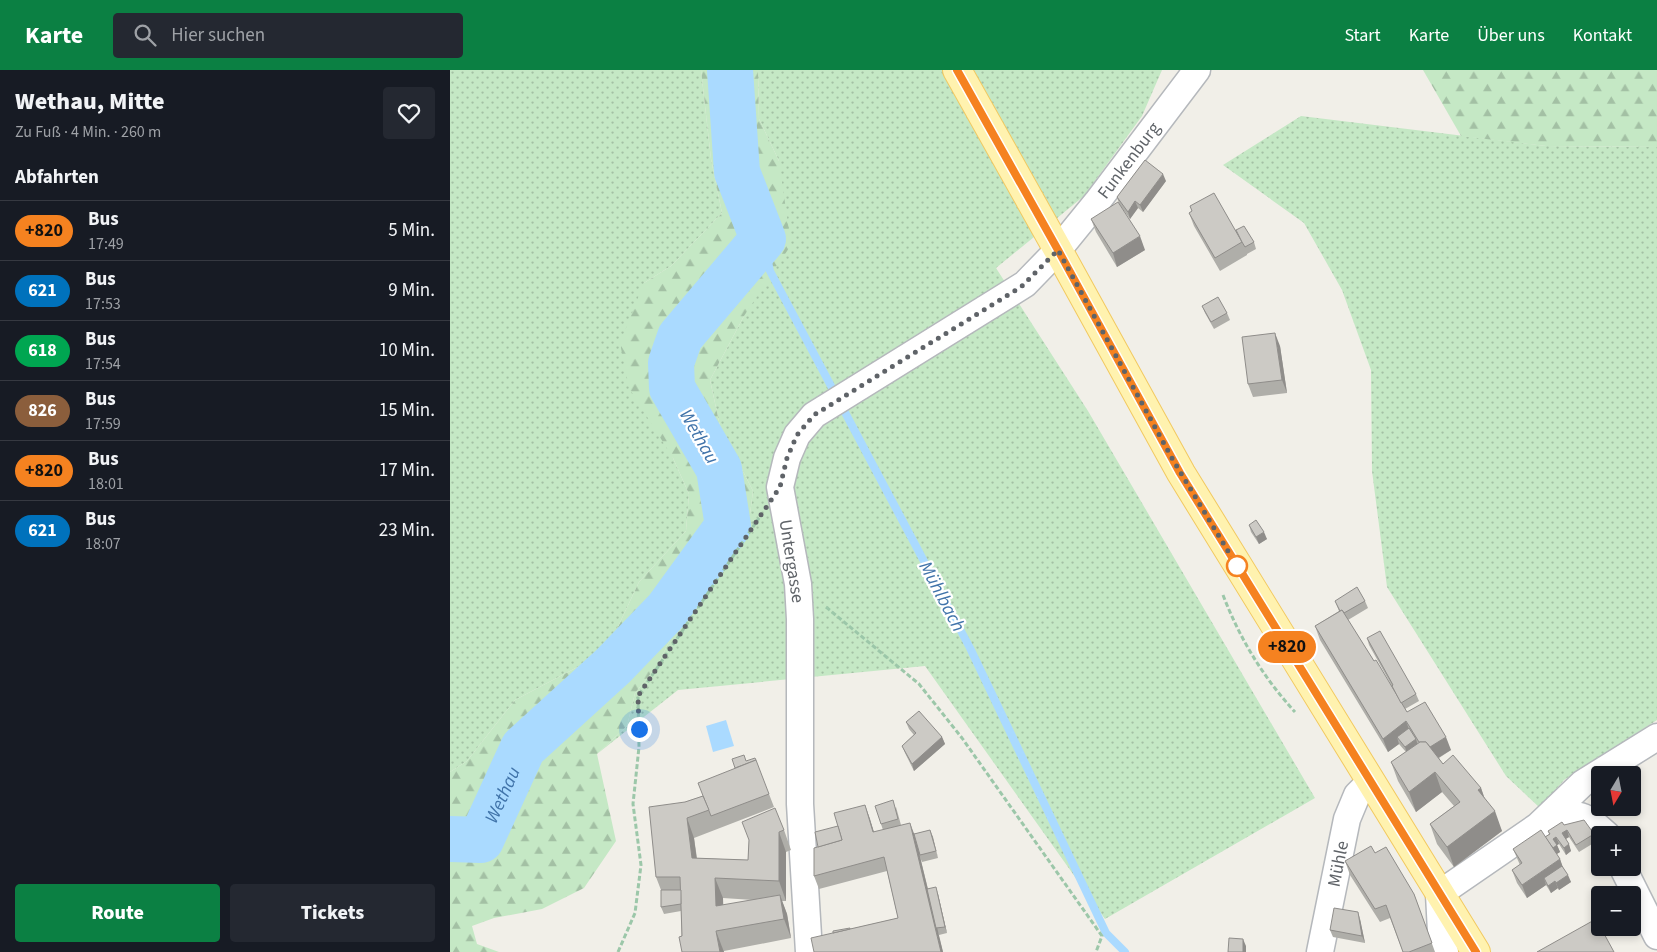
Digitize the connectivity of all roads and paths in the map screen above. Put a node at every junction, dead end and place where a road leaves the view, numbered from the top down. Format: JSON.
{"nodes":[{"id":1,"x":957,"y":70,"type":"edge"},
{"id":2,"x":1197,"y":70,"type":"edge"},
{"id":3,"x":1058,"y":250,"type":"junction"},
{"id":4,"x":780,"y":487,"type":"junction"},
{"id":5,"x":798,"y":584,"type":"junction"},
{"id":6,"x":1657,"y":737,"type":"edge"},
{"id":7,"x":1370,"y":782,"type":"junction"},
{"id":8,"x":1538,"y":826,"type":"junction"},
{"id":9,"x":1597,"y":826,"type":"edge"},
{"id":10,"x":1627,"y":876,"type":"edge"},
{"id":11,"x":1439,"y":894,"type":"junction"},
{"id":12,"x":1657,"y":936,"type":"edge"},
{"id":13,"x":618,"y":952,"type":"edge"},
{"id":14,"x":809,"y":952,"type":"edge"},
{"id":15,"x":1096,"y":952,"type":"edge"},
{"id":16,"x":1320,"y":952,"type":"edge"},
{"id":17,"x":1445,"y":952,"type":"edge"},
{"id":18,"x":1476,"y":952,"type":"edge"}],
"edges":[{"from":1,"to":3,"type":"main road"},
{"from":2,"to":3,"type":"street","name":"Funkenburg"},
{"from":3,"to":4,"type":"street","name":"Untergasse"},
{"from":3,"to":7,"type":"main road"},
{"from":4,"to":5,"type":"street","name":"Untergasse"},
{"from":4,"to":13,"type":"path"},
{"from":5,"to":14,"type":"street","name":"Untergasse"},
{"from":5,"to":15,"type":"path"},
{"from":6,"to":8,"type":"street"},
{"from":7,"to":11,"type":"main road"},
{"from":7,"to":16,"type":"street","name":"Mühle"},
{"from":8,"to":9,"type":"street"},
{"from":8,"to":11,"type":"street"},
{"from":10,"to":12,"type":"street"},
{"from":11,"to":17,"type":"street"},
{"from":11,"to":18,"type":"main road"}]}
